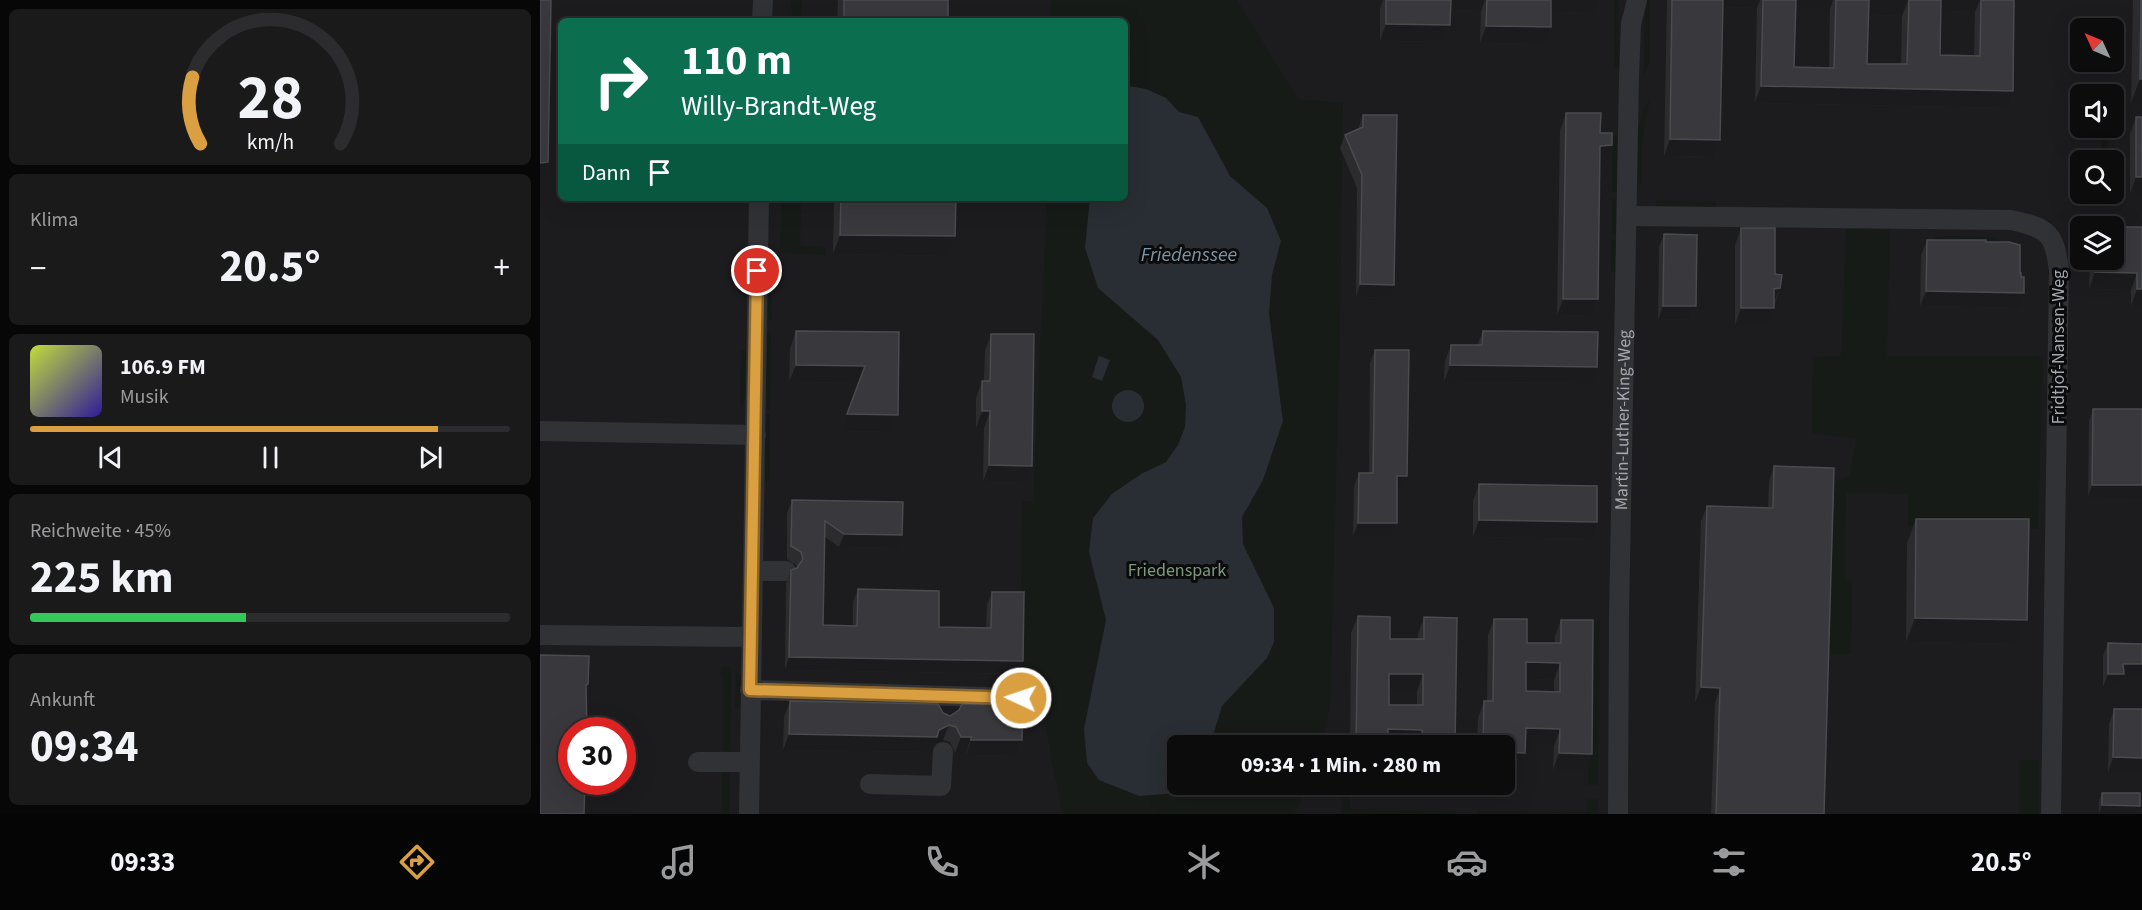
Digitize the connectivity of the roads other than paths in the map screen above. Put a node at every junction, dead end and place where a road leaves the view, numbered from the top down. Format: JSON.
{"nodes":[{"id":1,"x":763,"y":0,"type":"edge"},
{"id":2,"x":1626,"y":0,"type":"edge"},
{"id":3,"x":1637,"y":0,"type":"edge"},
{"id":4,"x":762,"y":18,"type":"edge"},
{"id":5,"x":1631,"y":24,"type":"junction"},
{"id":6,"x":759,"y":201,"type":"edge"},
{"id":7,"x":1627,"y":216,"type":"junction"},
{"id":8,"x":540,"y":430,"type":"edge"},
{"id":9,"x":756,"y":435,"type":"junction"},
{"id":10,"x":753,"y":571,"type":"junction"},
{"id":11,"x":786,"y":571,"type":"dead end"},
{"id":12,"x":540,"y":634,"type":"edge"},
{"id":13,"x":751,"y":637,"type":"junction"},
{"id":14,"x":750,"y":690,"type":"junction"},
{"id":15,"x":1021,"y":698,"type":"dead end"},
{"id":16,"x":943,"y":752,"type":"dead end"},
{"id":17,"x":698,"y":762,"type":"dead end"},
{"id":18,"x":749,"y":762,"type":"junction"},
{"id":19,"x":870,"y":784,"type":"dead end"},
{"id":20,"x":749,"y":814,"type":"edge"},
{"id":21,"x":1618,"y":814,"type":"edge"},
{"id":22,"x":2051,"y":814,"type":"edge"}],
"edges":[{"from":1,"to":4,"type":"street"},
{"from":2,"to":5,"type":"street","name":"Martin-Luther-King-Weg"},
{"from":3,"to":5,"type":"street","name":"Martin-Luther-King-Weg"},
{"from":5,"to":7,"type":"street","name":"Martin-Luther-King-Weg"},
{"from":6,"to":9,"type":"street"},
{"from":7,"to":21,"type":"street","name":"Martin-Luther-King-Weg"},
{"from":7,"to":22,"type":"street","name":"Fridtjof-Nansen-Weg"},
{"from":8,"to":9,"type":"street"},
{"from":9,"to":10,"type":"street"},
{"from":10,"to":11,"type":"street"},
{"from":10,"to":13,"type":"street"},
{"from":12,"to":13,"type":"street"},
{"from":13,"to":14,"type":"street"},
{"from":14,"to":15,"type":"street"},
{"from":14,"to":18,"type":"street"},
{"from":16,"to":19,"type":"street"},
{"from":17,"to":18,"type":"street"},
{"from":18,"to":20,"type":"street"}]}
